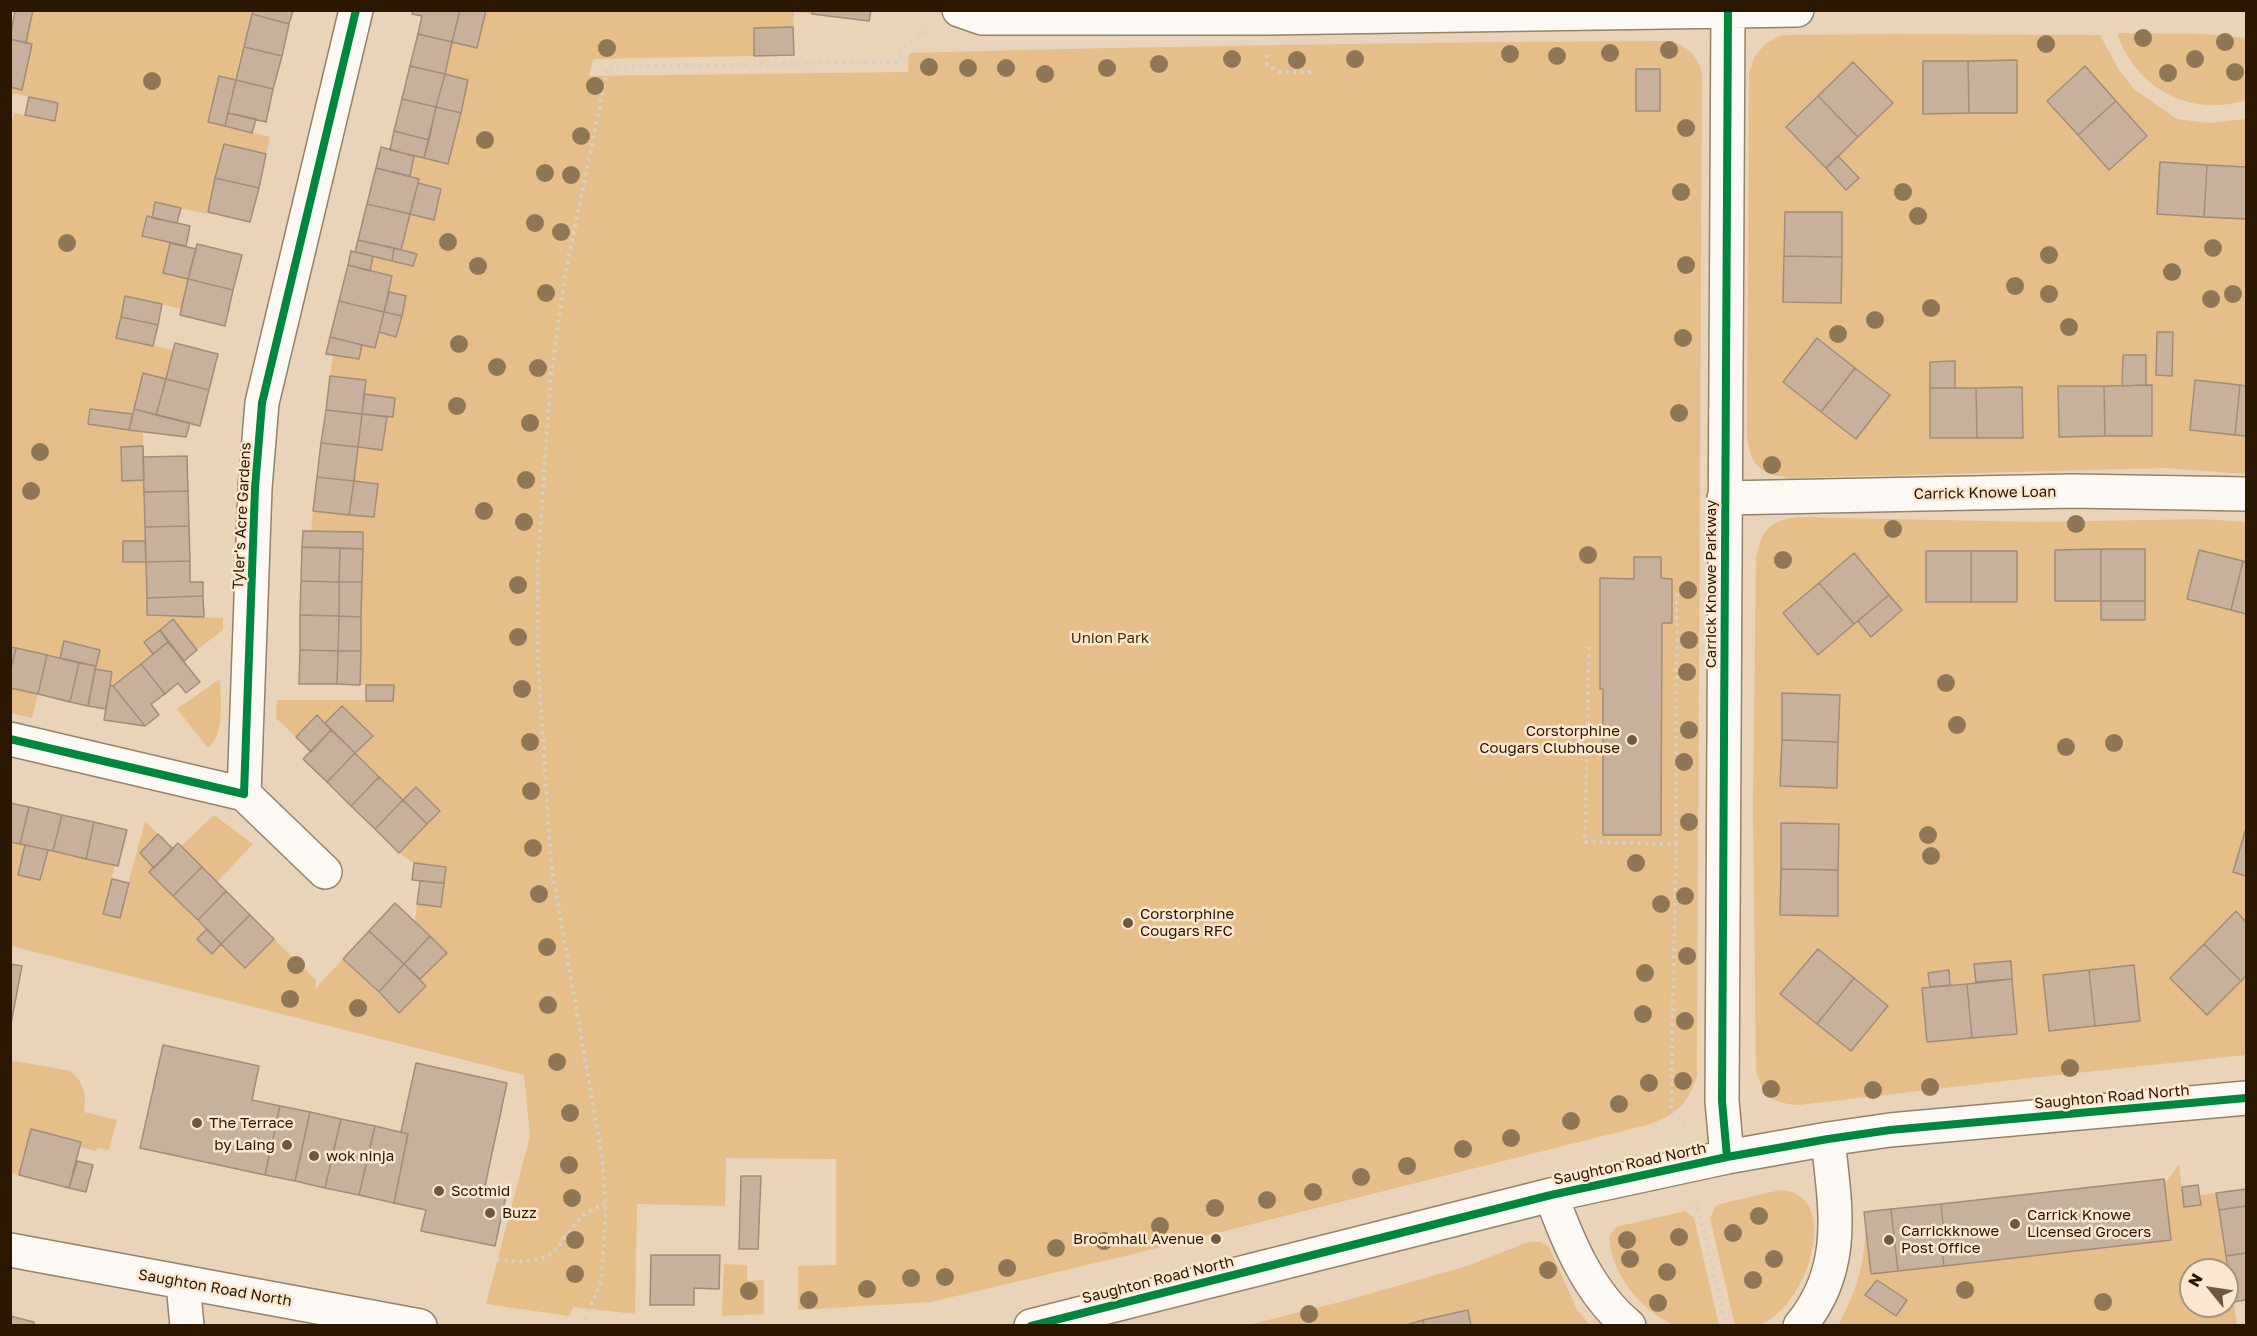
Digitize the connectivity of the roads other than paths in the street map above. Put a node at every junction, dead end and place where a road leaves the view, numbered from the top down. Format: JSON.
{"nodes":[{"id":1,"x":356,"y":10,"type":"edge"},
{"id":2,"x":1797,"y":10,"type":"edge"},
{"id":3,"x":1728,"y":11,"type":"edge"},
{"id":4,"x":948,"y":17,"type":"edge"},
{"id":5,"x":2247,"y":494,"type":"edge"},
{"id":6,"x":1724,"y":498,"type":"junction"},
{"id":7,"x":10,"y":739,"type":"edge"},
{"id":8,"x":244,"y":794,"type":"junction"},
{"id":9,"x":326,"y":872,"type":"dead end"},
{"id":10,"x":2247,"y":1098,"type":"edge"},
{"id":11,"x":1828,"y":1139,"type":"junction"},
{"id":12,"x":1727,"y":1157,"type":"junction"},
{"id":13,"x":1551,"y":1195,"type":"junction"},
{"id":14,"x":10,"y":1250,"type":"edge"},
{"id":15,"x":183,"y":1282,"type":"junction"},
{"id":16,"x":187,"y":1326,"type":"edge"},
{"id":17,"x":420,"y":1326,"type":"edge"},
{"id":18,"x":1031,"y":1326,"type":"edge"},
{"id":19,"x":1629,"y":1326,"type":"edge"},
{"id":20,"x":1800,"y":1326,"type":"edge"}],
"edges":[{"from":1,"to":8,"type":"street","name":"Tyler's Acre Gardens"},
{"from":2,"to":3,"type":"street"},
{"from":3,"to":4,"type":"street"},
{"from":3,"to":6,"type":"street","name":"Carrick Knowe Parkway"},
{"from":5,"to":6,"type":"street","name":"Carrick Knowe Loan"},
{"from":6,"to":12,"type":"street","name":"Carrick Knowe Parkway"},
{"from":7,"to":8,"type":"street"},
{"from":8,"to":9,"type":"street"},
{"from":10,"to":11,"type":"street","name":"Saughton Road North"},
{"from":11,"to":12,"type":"street","name":"Saughton Road North"},
{"from":11,"to":20,"type":"street"},
{"from":12,"to":13,"type":"street","name":"Saughton Road North"},
{"from":13,"to":18,"type":"street","name":"Saughton Road North"},
{"from":13,"to":19,"type":"street"},
{"from":14,"to":15,"type":"street","name":"Saughton Road North"},
{"from":15,"to":16,"type":"street"},
{"from":15,"to":17,"type":"street","name":"Saughton Road North"}]}
